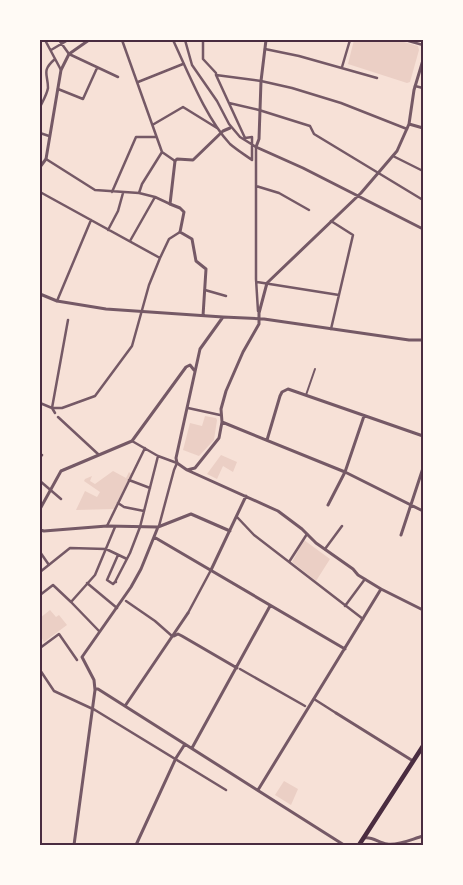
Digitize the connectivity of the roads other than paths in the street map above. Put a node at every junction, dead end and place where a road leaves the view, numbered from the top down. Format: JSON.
{"nodes":[{"id":1,"x":45,"y":40,"type":"edge"},
{"id":2,"x":60,"y":40,"type":"edge"},
{"id":3,"x":68,"y":40,"type":"edge"},
{"id":4,"x":89,"y":40,"type":"edge"},
{"id":5,"x":122,"y":40,"type":"edge"},
{"id":6,"x":173,"y":40,"type":"edge"},
{"id":7,"x":185,"y":40,"type":"edge"},
{"id":8,"x":203,"y":40,"type":"edge"},
{"id":9,"x":266,"y":40,"type":"edge"},
{"id":10,"x":350,"y":40,"type":"edge"},
{"id":11,"x":405,"y":40,"type":"edge"},
{"id":12,"x":62,"y":44,"type":"junction"},
{"id":13,"x":423,"y":45,"type":"edge"},
{"id":14,"x":265,"y":49,"type":"junction"},
{"id":15,"x":51,"y":50,"type":"junction"},
{"id":16,"x":69,"y":54,"type":"junction"},
{"id":17,"x":55,"y":59,"type":"junction"},
{"id":18,"x":423,"y":60,"type":"edge"},
{"id":19,"x":183,"y":64,"type":"junction"},
{"id":20,"x":97,"y":68,"type":"junction"},
{"id":21,"x":342,"y":68,"type":"junction"},
{"id":22,"x":61,"y":70,"type":"junction"},
{"id":23,"x":216,"y":75,"type":"junction"},
{"id":24,"x":118,"y":77,"type":"dead end"},
{"id":25,"x":377,"y":78,"type":"dead end"},
{"id":26,"x":261,"y":81,"type":"junction"},
{"id":27,"x":138,"y":82,"type":"junction"},
{"id":28,"x":415,"y":86,"type":"junction"},
{"id":29,"x":423,"y":88,"type":"edge"},
{"id":30,"x":58,"y":89,"type":"junction"},
{"id":31,"x":229,"y":103,"type":"junction"},
{"id":32,"x":40,"y":107,"type":"edge"},
{"id":33,"x":259,"y":110,"type":"junction"},
{"id":34,"x":409,"y":124,"type":"junction"},
{"id":35,"x":153,"y":125,"type":"junction"},
{"id":36,"x":423,"y":128,"type":"edge"},
{"id":37,"x":232,"y":129,"type":"junction"},
{"id":38,"x":408,"y":129,"type":"junction"},
{"id":39,"x":221,"y":131,"type":"junction"},
{"id":40,"x":40,"y":133,"type":"edge"},
{"id":41,"x":49,"y":136,"type":"junction"},
{"id":42,"x":156,"y":137,"type":"junction"},
{"id":43,"x":252,"y":144,"type":"junction"},
{"id":44,"x":256,"y":147,"type":"junction"},
{"id":45,"x":162,"y":152,"type":"junction"},
{"id":46,"x":393,"y":156,"type":"junction"},
{"id":47,"x":46,"y":159,"type":"junction"},
{"id":48,"x":175,"y":161,"type":"junction"},
{"id":49,"x":40,"y":166,"type":"edge"},
{"id":50,"x":423,"y":171,"type":"edge"},
{"id":51,"x":378,"y":174,"type":"junction"},
{"id":52,"x":256,"y":186,"type":"junction"},
{"id":53,"x":40,"y":192,"type":"edge"},
{"id":54,"x":112,"y":192,"type":"junction"},
{"id":55,"x":123,"y":193,"type":"junction"},
{"id":56,"x":139,"y":193,"type":"junction"},
{"id":57,"x":358,"y":196,"type":"junction"},
{"id":58,"x":155,"y":197,"type":"junction"},
{"id":59,"x":423,"y":200,"type":"edge"},
{"id":60,"x":170,"y":204,"type":"junction"},
{"id":61,"x":310,"y":210,"type":"dead end"},
{"id":62,"x":91,"y":220,"type":"junction"},
{"id":63,"x":331,"y":221,"type":"junction"},
{"id":64,"x":423,"y":229,"type":"edge"},
{"id":65,"x":108,"y":230,"type":"junction"},
{"id":66,"x":180,"y":232,"type":"junction"},
{"id":67,"x":130,"y":242,"type":"junction"},
{"id":68,"x":160,"y":258,"type":"junction"},
{"id":69,"x":257,"y":282,"type":"junction"},
{"id":70,"x":267,"y":283,"type":"junction"},
{"id":71,"x":205,"y":290,"type":"junction"},
{"id":72,"x":40,"y":294,"type":"edge"},
{"id":73,"x":340,"y":295,"type":"junction"},
{"id":74,"x":226,"y":296,"type":"dead end"},
{"id":75,"x":57,"y":301,"type":"junction"},
{"id":76,"x":142,"y":312,"type":"junction"},
{"id":77,"x":259,"y":313,"type":"junction"},
{"id":78,"x":203,"y":316,"type":"junction"},
{"id":79,"x":223,"y":318,"type":"junction"},
{"id":80,"x":259,"y":318,"type":"junction"},
{"id":81,"x":68,"y":320,"type":"dead end"},
{"id":82,"x":331,"y":329,"type":"junction"},
{"id":83,"x":423,"y":340,"type":"edge"},
{"id":84,"x":315,"y":369,"type":"dead end"},
{"id":85,"x":194,"y":373,"type":"junction"},
{"id":86,"x":306,"y":395,"type":"junction"},
{"id":87,"x":40,"y":403,"type":"edge"},
{"id":88,"x":52,"y":408,"type":"junction"},
{"id":89,"x":188,"y":408,"type":"junction"},
{"id":90,"x":55,"y":413,"type":"dead end"},
{"id":91,"x":220,"y":416,"type":"junction"},
{"id":92,"x":364,"y":416,"type":"junction"},
{"id":93,"x":58,"y":417,"type":"dead end"},
{"id":94,"x":222,"y":422,"type":"junction"},
{"id":95,"x":423,"y":436,"type":"edge"},
{"id":96,"x":267,"y":440,"type":"junction"},
{"id":97,"x":132,"y":441,"type":"junction"},
{"id":98,"x":145,"y":448,"type":"junction"},
{"id":99,"x":98,"y":454,"type":"junction"},
{"id":100,"x":158,"y":456,"type":"junction"},
{"id":101,"x":177,"y":463,"type":"junction"},
{"id":102,"x":423,"y":468,"type":"edge"},
{"id":103,"x":188,"y":470,"type":"junction"},
{"id":104,"x":344,"y":472,"type":"junction"},
{"id":105,"x":129,"y":480,"type":"junction"},
{"id":106,"x":40,"y":481,"type":"edge"},
{"id":107,"x":150,"y":488,"type":"junction"},
{"id":108,"x":51,"y":490,"type":"junction"},
{"id":109,"x":246,"y":496,"type":"junction"},
{"id":110,"x":61,"y":499,"type":"dead end"},
{"id":111,"x":118,"y":503,"type":"junction"},
{"id":112,"x":328,"y":505,"type":"dead end"},
{"id":113,"x":411,"y":505,"type":"junction"},
{"id":114,"x":40,"y":509,"type":"edge"},
{"id":115,"x":144,"y":511,"type":"junction"},
{"id":116,"x":423,"y":511,"type":"edge"},
{"id":117,"x":236,"y":517,"type":"junction"},
{"id":118,"x":107,"y":526,"type":"junction"},
{"id":119,"x":342,"y":526,"type":"dead end"},
{"id":120,"x":115,"y":527,"type":"junction"},
{"id":121,"x":140,"y":527,"type":"junction"},
{"id":122,"x":158,"y":527,"type":"junction"},
{"id":123,"x":41,"y":531,"type":"edge"},
{"id":124,"x":230,"y":531,"type":"junction"},
{"id":125,"x":307,"y":534,"type":"junction"},
{"id":126,"x":401,"y":535,"type":"dead end"},
{"id":127,"x":154,"y":537,"type":"junction"},
{"id":128,"x":106,"y":549,"type":"junction"},
{"id":129,"x":325,"y":549,"type":"junction"},
{"id":130,"x":40,"y":552,"type":"edge"},
{"id":131,"x":118,"y":555,"type":"junction"},
{"id":132,"x":127,"y":559,"type":"junction"},
{"id":133,"x":289,"y":563,"type":"junction"},
{"id":134,"x":48,"y":565,"type":"junction"},
{"id":135,"x":211,"y":570,"type":"junction"},
{"id":136,"x":40,"y":572,"type":"edge"},
{"id":137,"x":365,"y":579,"type":"junction"},
{"id":138,"x":87,"y":583,"type":"junction"},
{"id":139,"x":381,"y":589,"type":"junction"},
{"id":140,"x":40,"y":594,"type":"edge"},
{"id":141,"x":126,"y":601,"type":"dead end"},
{"id":142,"x":71,"y":602,"type":"junction"},
{"id":143,"x":270,"y":606,"type":"junction"},
{"id":144,"x":345,"y":606,"type":"junction"},
{"id":145,"x":117,"y":608,"type":"junction"},
{"id":146,"x":423,"y":610,"type":"edge"},
{"id":147,"x":188,"y":613,"type":"joint"},
{"id":148,"x":363,"y":619,"type":"junction"},
{"id":149,"x":99,"y":631,"type":"junction"},
{"id":150,"x":173,"y":637,"type":"junction"},
{"id":151,"x":40,"y":648,"type":"edge"},
{"id":152,"x":345,"y":649,"type":"junction"},
{"id":153,"x":77,"y":660,"type":"dead end"},
{"id":154,"x":238,"y":668,"type":"junction"},
{"id":155,"x":40,"y":670,"type":"edge"},
{"id":156,"x":95,"y":690,"type":"junction"},
{"id":157,"x":314,"y":699,"type":"junction"},
{"id":158,"x":124,"y":706,"type":"junction"},
{"id":159,"x":305,"y":706,"type":"dead end"},
{"id":160,"x":92,"y":709,"type":"junction"},
{"id":161,"x":336,"y":713,"type":"joint"},
{"id":162,"x":185,"y":744,"type":"junction"},
{"id":163,"x":423,"y":746,"type":"edge"},
{"id":164,"x":192,"y":748,"type":"junction"},
{"id":165,"x":176,"y":758,"type":"junction"},
{"id":166,"x":413,"y":761,"type":"junction"},
{"id":167,"x":226,"y":790,"type":"dead end"},
{"id":168,"x":258,"y":790,"type":"junction"},
{"id":169,"x":423,"y":836,"type":"edge"},
{"id":170,"x":363,"y":839,"type":"junction"},
{"id":171,"x":74,"y":845,"type":"edge"},
{"id":172,"x":136,"y":845,"type":"edge"},
{"id":173,"x":344,"y":845,"type":"edge"},
{"id":174,"x":359,"y":845,"type":"edge"}],
"edges":[{"from":1,"to":15,"type":"street"},
{"from":2,"to":12,"type":"street"},
{"from":3,"to":12,"type":"street"},
{"from":4,"to":16,"type":"street"},
{"from":5,"to":27,"type":"street"},
{"from":6,"to":19,"type":"street"},
{"from":7,"to":37,"type":"street"},
{"from":8,"to":23,"type":"street"},
{"from":9,"to":14,"type":"street"},
{"from":10,"to":21,"type":"street"},
{"from":11,"to":13,"type":"street"},
{"from":12,"to":15,"type":"street"},
{"from":12,"to":16,"type":"street"},
{"from":14,"to":21,"type":"street"},
{"from":14,"to":26,"type":"street"},
{"from":15,"to":17,"type":"street"},
{"from":16,"to":20,"type":"street"},
{"from":16,"to":22,"type":"street"},
{"from":17,"to":22,"type":"street"},
{"from":17,"to":32,"type":"street"},
{"from":18,"to":28,"type":"street"},
{"from":19,"to":27,"type":"street"},
{"from":19,"to":39,"type":"street"},
{"from":20,"to":24,"type":"street"},
{"from":20,"to":30,"type":"street"},
{"from":21,"to":25,"type":"street"},
{"from":22,"to":30,"type":"street"},
{"from":23,"to":26,"type":"street"},
{"from":23,"to":31,"type":"street"},
{"from":26,"to":33,"type":"street"},
{"from":26,"to":38,"type":"street"},
{"from":27,"to":35,"type":"street"},
{"from":28,"to":29,"type":"street"},
{"from":28,"to":34,"type":"street"},
{"from":30,"to":41,"type":"street"},
{"from":31,"to":33,"type":"street"},
{"from":31,"to":43,"type":"street"},
{"from":33,"to":44,"type":"street"},
{"from":33,"to":51,"type":"street"},
{"from":34,"to":36,"type":"street"},
{"from":34,"to":38,"type":"street"},
{"from":35,"to":39,"type":"street"},
{"from":35,"to":42,"type":"street"},
{"from":37,"to":39,"type":"street"},
{"from":37,"to":43,"type":"street"},
{"from":38,"to":46,"type":"street"},
{"from":39,"to":43,"type":"street"},
{"from":39,"to":48,"type":"street"},
{"from":40,"to":41,"type":"street"},
{"from":41,"to":47,"type":"street"},
{"from":42,"to":45,"type":"street"},
{"from":42,"to":54,"type":"street"},
{"from":43,"to":44,"type":"street"},
{"from":44,"to":52,"type":"street"},
{"from":44,"to":57,"type":"street"},
{"from":45,"to":48,"type":"street"},
{"from":45,"to":56,"type":"street"},
{"from":46,"to":50,"type":"street"},
{"from":46,"to":51,"type":"street"},
{"from":47,"to":49,"type":"street"},
{"from":47,"to":54,"type":"street"},
{"from":48,"to":60,"type":"street"},
{"from":51,"to":57,"type":"street"},
{"from":51,"to":59,"type":"street"},
{"from":52,"to":61,"type":"street"},
{"from":52,"to":69,"type":"street"},
{"from":53,"to":62,"type":"street"},
{"from":54,"to":55,"type":"street"},
{"from":55,"to":56,"type":"street"},
{"from":55,"to":65,"type":"street"},
{"from":56,"to":58,"type":"street"},
{"from":57,"to":63,"type":"street"},
{"from":57,"to":64,"type":"street"},
{"from":58,"to":60,"type":"street"},
{"from":58,"to":67,"type":"street"},
{"from":60,"to":66,"type":"street"},
{"from":62,"to":65,"type":"street"},
{"from":62,"to":75,"type":"street"},
{"from":63,"to":70,"type":"street"},
{"from":63,"to":73,"type":"street"},
{"from":65,"to":67,"type":"street"},
{"from":66,"to":68,"type":"street"},
{"from":66,"to":71,"type":"street"},
{"from":67,"to":68,"type":"street"},
{"from":68,"to":76,"type":"street"},
{"from":69,"to":70,"type":"street"},
{"from":69,"to":77,"type":"street"},
{"from":70,"to":73,"type":"street"},
{"from":70,"to":77,"type":"street"},
{"from":71,"to":74,"type":"street"},
{"from":71,"to":78,"type":"street"},
{"from":72,"to":75,"type":"street"},
{"from":73,"to":82,"type":"street"},
{"from":75,"to":76,"type":"street"},
{"from":76,"to":78,"type":"street"},
{"from":76,"to":88,"type":"street"},
{"from":77,"to":80,"type":"street"},
{"from":78,"to":79,"type":"street"},
{"from":79,"to":80,"type":"street"},
{"from":79,"to":85,"type":"street"},
{"from":80,"to":82,"type":"street"},
{"from":80,"to":91,"type":"street"},
{"from":81,"to":88,"type":"street"},
{"from":82,"to":83,"type":"street"},
{"from":84,"to":86,"type":"lane"},
{"from":85,"to":89,"type":"street"},
{"from":85,"to":97,"type":"street"},
{"from":86,"to":92,"type":"street"},
{"from":86,"to":96,"type":"street"},
{"from":87,"to":88,"type":"street"},
{"from":88,"to":90,"type":"street"},
{"from":89,"to":91,"type":"street"},
{"from":89,"to":101,"type":"street"},
{"from":91,"to":94,"type":"street"},
{"from":92,"to":95,"type":"street"},
{"from":92,"to":104,"type":"street"},
{"from":93,"to":99,"type":"street"},
{"from":94,"to":96,"type":"street"},
{"from":94,"to":103,"type":"street"},
{"from":96,"to":104,"type":"street"},
{"from":97,"to":98,"type":"street"},
{"from":97,"to":99,"type":"street"},
{"from":98,"to":100,"type":"street"},
{"from":98,"to":105,"type":"street"},
{"from":99,"to":108,"type":"street"},
{"from":100,"to":101,"type":"street"},
{"from":100,"to":107,"type":"street"},
{"from":101,"to":103,"type":"street"},
{"from":101,"to":122,"type":"street"},
{"from":102,"to":113,"type":"street"},
{"from":103,"to":109,"type":"street"},
{"from":104,"to":112,"type":"street"},
{"from":104,"to":113,"type":"street"},
{"from":105,"to":107,"type":"street"},
{"from":105,"to":111,"type":"street"},
{"from":106,"to":108,"type":"street"},
{"from":107,"to":115,"type":"street"},
{"from":108,"to":110,"type":"street"},
{"from":108,"to":114,"type":"street"},
{"from":109,"to":117,"type":"street"},
{"from":109,"to":125,"type":"street"},
{"from":111,"to":115,"type":"street"},
{"from":111,"to":118,"type":"street"},
{"from":113,"to":116,"type":"street"},
{"from":113,"to":126,"type":"street"},
{"from":115,"to":121,"type":"street"},
{"from":117,"to":124,"type":"street"},
{"from":117,"to":133,"type":"street"},
{"from":118,"to":120,"type":"street"},
{"from":118,"to":123,"type":"street"},
{"from":119,"to":129,"type":"street"},
{"from":120,"to":121,"type":"street"},
{"from":120,"to":128,"type":"street"},
{"from":121,"to":122,"type":"street"},
{"from":121,"to":132,"type":"street"},
{"from":122,"to":124,"type":"street"},
{"from":122,"to":127,"type":"street"},
{"from":124,"to":135,"type":"street"},
{"from":125,"to":129,"type":"street"},
{"from":125,"to":133,"type":"street"},
{"from":127,"to":135,"type":"street"},
{"from":127,"to":145,"type":"street"},
{"from":128,"to":131,"type":"street"},
{"from":128,"to":134,"type":"street"},
{"from":128,"to":138,"type":"street"},
{"from":129,"to":137,"type":"street"},
{"from":130,"to":134,"type":"street"},
{"from":131,"to":132,"type":"street"},
{"from":131,"to":132,"type":"street"},
{"from":133,"to":144,"type":"street"},
{"from":134,"to":136,"type":"street"},
{"from":135,"to":143,"type":"street"},
{"from":135,"to":147,"type":"street"},
{"from":137,"to":139,"type":"street"},
{"from":137,"to":144,"type":"street"},
{"from":138,"to":142,"type":"street"},
{"from":138,"to":145,"type":"street"},
{"from":139,"to":146,"type":"street"},
{"from":139,"to":148,"type":"street"},
{"from":140,"to":142,"type":"street"},
{"from":141,"to":150,"type":"street"},
{"from":142,"to":149,"type":"street"},
{"from":143,"to":152,"type":"street"},
{"from":143,"to":154,"type":"street"},
{"from":144,"to":148,"type":"street"},
{"from":145,"to":149,"type":"street"},
{"from":147,"to":150,"type":"street"},
{"from":148,"to":152,"type":"street"},
{"from":149,"to":156,"type":"street"},
{"from":150,"to":154,"type":"street"},
{"from":150,"to":158,"type":"street"},
{"from":151,"to":153,"type":"street"},
{"from":152,"to":157,"type":"street"},
{"from":154,"to":159,"type":"street"},
{"from":154,"to":164,"type":"street"},
{"from":155,"to":160,"type":"street"},
{"from":156,"to":158,"type":"street"},
{"from":156,"to":160,"type":"street"},
{"from":157,"to":161,"type":"street"},
{"from":157,"to":168,"type":"street"},
{"from":158,"to":162,"type":"street"},
{"from":160,"to":165,"type":"street"},
{"from":160,"to":171,"type":"street"},
{"from":161,"to":166,"type":"street"},
{"from":162,"to":164,"type":"street"},
{"from":162,"to":165,"type":"street"},
{"from":163,"to":166,"type":"main road"},
{"from":164,"to":168,"type":"street"},
{"from":165,"to":167,"type":"street"},
{"from":165,"to":172,"type":"street"},
{"from":166,"to":170,"type":"main road"},
{"from":168,"to":173,"type":"street"},
{"from":169,"to":170,"type":"street"},
{"from":170,"to":174,"type":"main road"}]}
